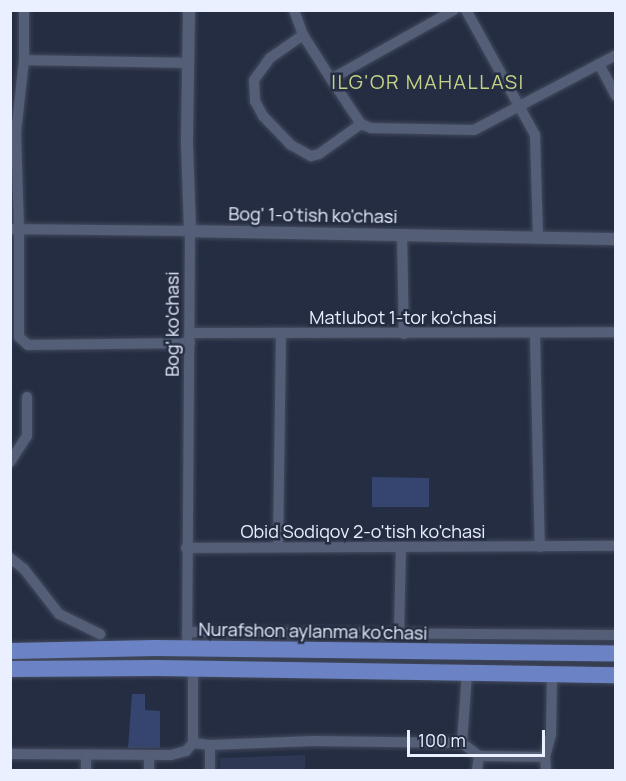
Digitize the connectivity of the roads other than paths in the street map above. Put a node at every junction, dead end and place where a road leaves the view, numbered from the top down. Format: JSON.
{"nodes":[{"id":1,"x":24,"y":10,"type":"edge"},
{"id":2,"x":189,"y":10,"type":"edge"},
{"id":3,"x":294,"y":10,"type":"edge"},
{"id":4,"x":454,"y":10,"type":"edge"},
{"id":5,"x":466,"y":10,"type":"edge"},
{"id":6,"x":303,"y":35,"type":"junction"},
{"id":7,"x":615,"y":55,"type":"edge"},
{"id":8,"x":24,"y":60,"type":"junction"},
{"id":9,"x":188,"y":63,"type":"junction"},
{"id":10,"x":599,"y":64,"type":"junction"},
{"id":11,"x":331,"y":79,"type":"junction"},
{"id":12,"x":615,"y":96,"type":"edge"},
{"id":13,"x":520,"y":105,"type":"junction"},
{"id":14,"x":361,"y":124,"type":"junction"},
{"id":15,"x":13,"y":133,"type":"edge"},
{"id":16,"x":15,"y":229,"type":"edge"},
{"id":17,"x":190,"y":231,"type":"junction"},
{"id":18,"x":402,"y":234,"type":"junction"},
{"id":19,"x":538,"y":237,"type":"junction"},
{"id":20,"x":615,"y":238,"type":"edge"},
{"id":21,"x":615,"y":332,"type":"edge"},
{"id":22,"x":281,"y":333,"type":"junction"},
{"id":23,"x":404,"y":334,"type":"junction"},
{"id":24,"x":535,"y":334,"type":"junction"},
{"id":25,"x":190,"y":338,"type":"junction"},
{"id":26,"x":27,"y":397,"type":"dead end"},
{"id":27,"x":10,"y":462,"type":"edge"},
{"id":28,"x":615,"y":546,"type":"edge"},
{"id":29,"x":278,"y":547,"type":"junction"},
{"id":30,"x":401,"y":547,"type":"junction"},
{"id":31,"x":540,"y":547,"type":"junction"},
{"id":32,"x":186,"y":548,"type":"junction"},
{"id":33,"x":10,"y":558,"type":"edge"},
{"id":34,"x":399,"y":633,"type":"junction"},
{"id":35,"x":100,"y":634,"type":"dead end"},
{"id":36,"x":615,"y":635,"type":"edge"},
{"id":37,"x":10,"y":651,"type":"edge"},
{"id":38,"x":442,"y":652,"type":"junction"},
{"id":39,"x":615,"y":654,"type":"edge"},
{"id":40,"x":10,"y":669,"type":"edge"},
{"id":41,"x":193,"y":669,"type":"junction"},
{"id":42,"x":441,"y":674,"type":"junction"},
{"id":43,"x":467,"y":674,"type":"junction"},
{"id":44,"x":552,"y":674,"type":"junction"},
{"id":45,"x":615,"y":675,"type":"edge"},
{"id":46,"x":193,"y":743,"type":"junction"},
{"id":47,"x":462,"y":743,"type":"junction"},
{"id":48,"x":210,"y":745,"type":"junction"},
{"id":49,"x":10,"y":754,"type":"edge"},
{"id":50,"x":86,"y":756,"type":"junction"},
{"id":51,"x":149,"y":756,"type":"junction"},
{"id":52,"x":479,"y":756,"type":"junction"},
{"id":53,"x":545,"y":757,"type":"junction"},
{"id":54,"x":86,"y":771,"type":"edge"},
{"id":55,"x":149,"y":771,"type":"edge"},
{"id":56,"x":210,"y":771,"type":"edge"},
{"id":57,"x":477,"y":771,"type":"edge"},
{"id":58,"x":546,"y":771,"type":"edge"}],
"edges":[{"from":1,"to":8,"type":"street"},
{"from":2,"to":9,"type":"street","name":"Bog' ko'chasi"},
{"from":3,"to":6,"type":"street"},
{"from":4,"to":11,"type":"street"},
{"from":5,"to":13,"type":"street"},
{"from":6,"to":11,"type":"street"},
{"from":6,"to":14,"type":"street"},
{"from":7,"to":10,"type":"street"},
{"from":8,"to":9,"type":"street"},
{"from":8,"to":15,"type":"street"},
{"from":9,"to":17,"type":"street","name":"Bog' ko'chasi"},
{"from":10,"to":12,"type":"street"},
{"from":10,"to":13,"type":"street"},
{"from":11,"to":14,"type":"street"},
{"from":13,"to":14,"type":"street"},
{"from":13,"to":19,"type":"street"},
{"from":15,"to":16,"type":"street"},
{"from":16,"to":17,"type":"street","name":"Bog' 1-o'tish ko'chasi"},
{"from":16,"to":25,"type":"street","name":"Matlubot 1-tor ko'chasi"},
{"from":17,"to":18,"type":"street","name":"Bog' 1-o'tish ko'chasi"},
{"from":17,"to":25,"type":"street","name":"Bog' ko'chasi"},
{"from":18,"to":19,"type":"street","name":"Bog' 1-o'tish ko'chasi"},
{"from":18,"to":23,"type":"street"},
{"from":19,"to":20,"type":"street","name":"Bog' 1-o'tish ko'chasi"},
{"from":21,"to":24,"type":"street","name":"Matlubot 1-tor ko'chasi"},
{"from":22,"to":23,"type":"street","name":"Matlubot 1-tor ko'chasi"},
{"from":22,"to":25,"type":"street","name":"Matlubot 1-tor ko'chasi"},
{"from":22,"to":29,"type":"street"},
{"from":23,"to":24,"type":"street","name":"Matlubot 1-tor ko'chasi"},
{"from":24,"to":31,"type":"street"},
{"from":25,"to":32,"type":"street","name":"Bog' ko'chasi"},
{"from":26,"to":27,"type":"street"},
{"from":28,"to":31,"type":"street","name":"Obid Sodiqov 2-o'tish ko'chasi"},
{"from":29,"to":30,"type":"street","name":"Obid Sodiqov 2-o'tish ko'chasi"},
{"from":29,"to":32,"type":"street","name":"Obid Sodiqov 2-o'tish ko'chasi"},
{"from":30,"to":31,"type":"street","name":"Obid Sodiqov 2-o'tish ko'chasi"},
{"from":30,"to":34,"type":"street"},
{"from":32,"to":34,"type":"street","name":"Bog' ko'chasi"},
{"from":33,"to":35,"type":"street"},
{"from":34,"to":36,"type":"street"},
{"from":37,"to":38,"type":"main road","name":"Nurafshon aylanma ko'chasi"},
{"from":38,"to":39,"type":"main road","name":"Nurafshon aylanma ko'chasi"},
{"from":38,"to":42,"type":"main road"},
{"from":40,"to":41,"type":"main road"},
{"from":41,"to":42,"type":"main road"},
{"from":41,"to":46,"type":"street"},
{"from":42,"to":43,"type":"main road"},
{"from":43,"to":44,"type":"main road"},
{"from":43,"to":47,"type":"street"},
{"from":44,"to":45,"type":"main road"},
{"from":44,"to":53,"type":"street"},
{"from":46,"to":48,"type":"street"},
{"from":46,"to":51,"type":"street"},
{"from":47,"to":48,"type":"street"},
{"from":47,"to":52,"type":"street"},
{"from":48,"to":56,"type":"street"},
{"from":49,"to":50,"type":"street"},
{"from":50,"to":51,"type":"street"},
{"from":50,"to":54,"type":"street"},
{"from":51,"to":55,"type":"street"},
{"from":52,"to":53,"type":"street"},
{"from":52,"to":57,"type":"street"},
{"from":53,"to":58,"type":"street"}]}
